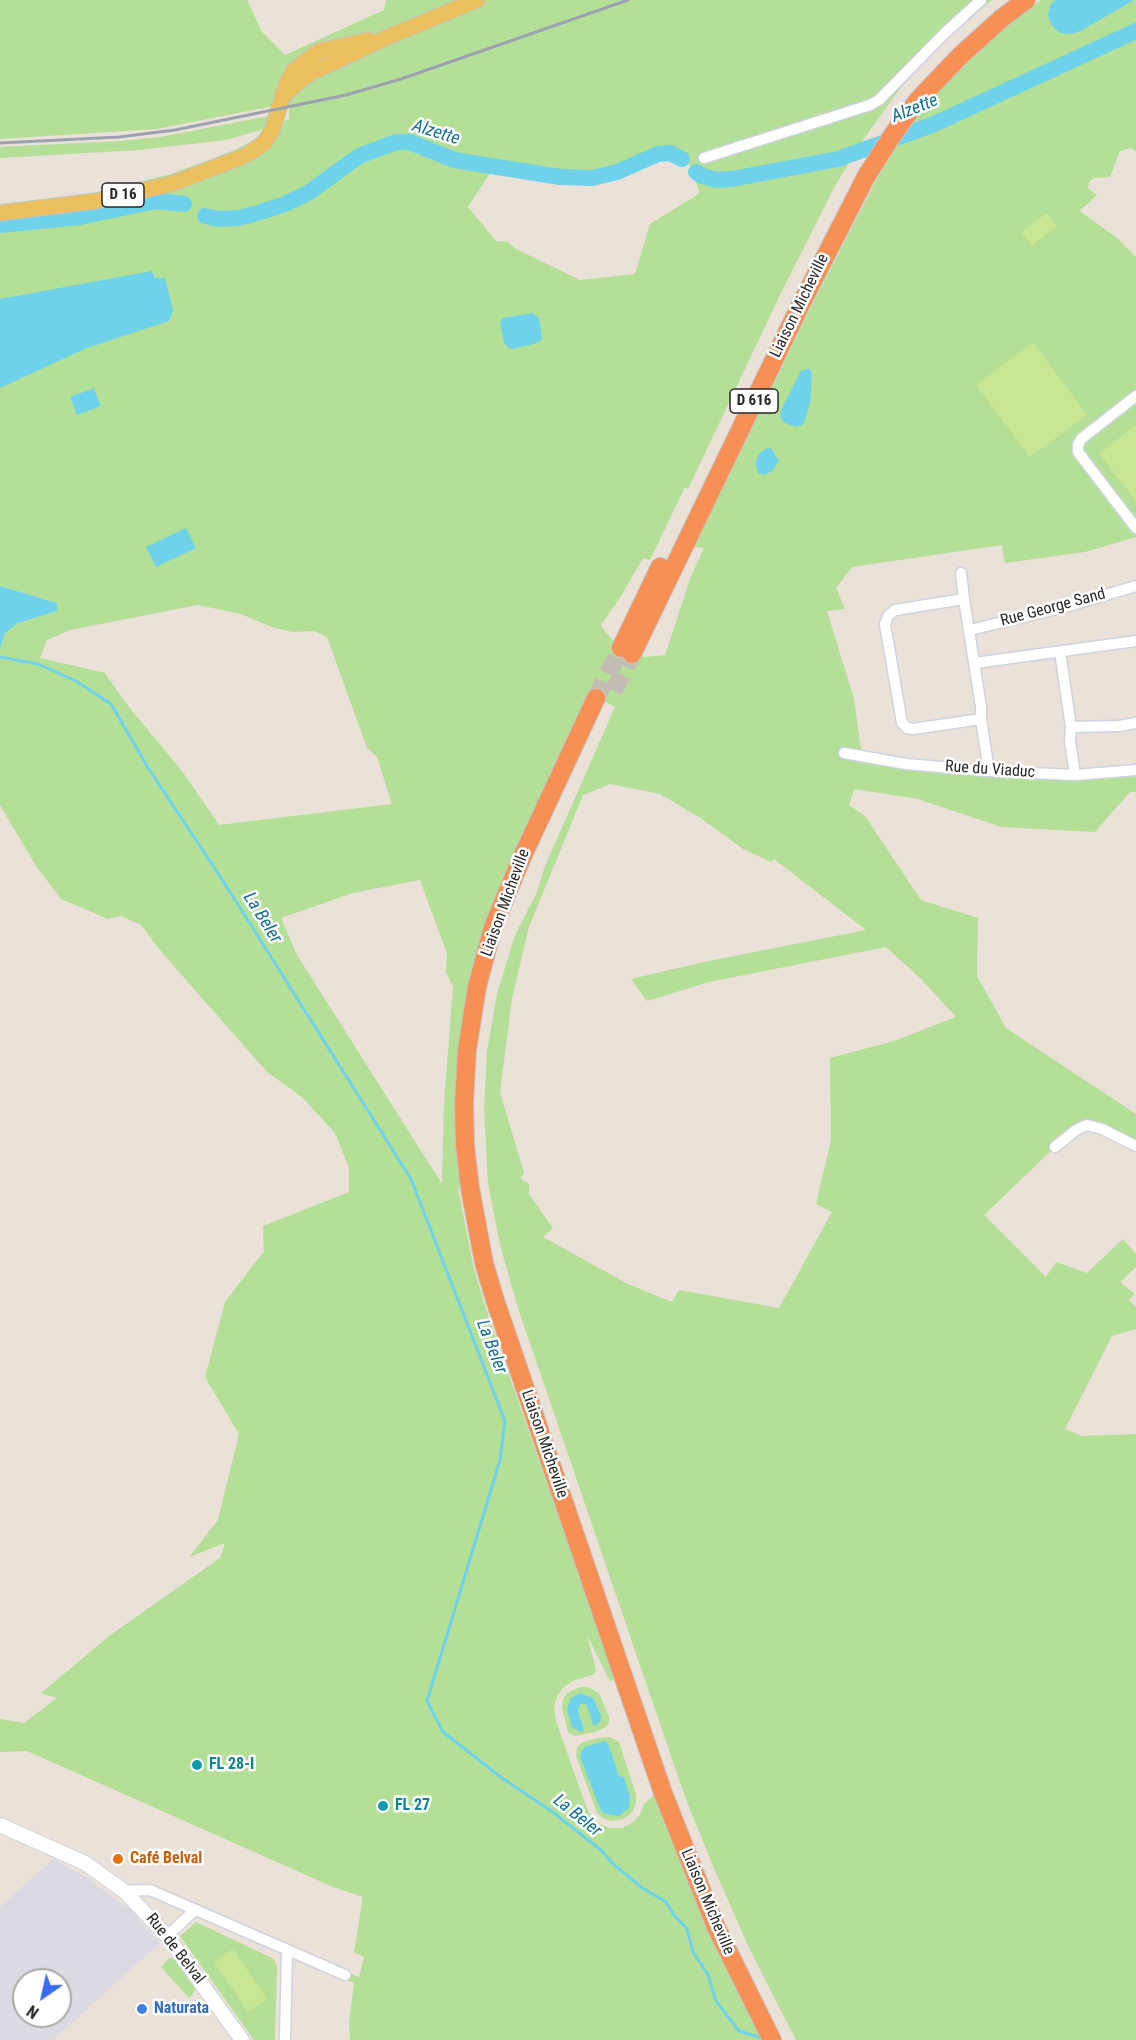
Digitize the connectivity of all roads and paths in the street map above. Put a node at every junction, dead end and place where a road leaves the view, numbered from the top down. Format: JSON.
{"nodes":[{"id":1,"x":477,"y":0,"type":"edge"},
{"id":2,"x":981,"y":0,"type":"edge"},
{"id":3,"x":1006,"y":0,"type":"edge"},
{"id":4,"x":1026,"y":0,"type":"edge"},
{"id":5,"x":879,"y":145,"type":"junction"},
{"id":6,"x":704,"y":158,"type":"dead end"},
{"id":7,"x":0,"y":213,"type":"edge"},
{"id":8,"x":1136,"y":396,"type":"edge"},
{"id":9,"x":1136,"y":528,"type":"edge"},
{"id":10,"x":961,"y":573,"type":"dead end"},
{"id":11,"x":1136,"y":586,"type":"edge"},
{"id":12,"x":964,"y":599,"type":"junction"},
{"id":13,"x":970,"y":630,"type":"junction"},
{"id":14,"x":1136,"y":641,"type":"edge"},
{"id":15,"x":1060,"y":652,"type":"junction"},
{"id":16,"x":975,"y":663,"type":"junction"},
{"id":17,"x":602,"y":700,"type":"tunnel mouth"},
{"id":18,"x":981,"y":719,"type":"junction"},
{"id":19,"x":1136,"y":723,"type":"edge"},
{"id":20,"x":1071,"y":727,"type":"junction"},
{"id":21,"x":844,"y":753,"type":"dead end"},
{"id":22,"x":1136,"y":770,"type":"edge"},
{"id":23,"x":989,"y":771,"type":"junction"},
{"id":24,"x":1075,"y":775,"type":"junction"},
{"id":25,"x":1136,"y":1146,"type":"edge"},
{"id":26,"x":1055,"y":1147,"type":"dead end"},
{"id":27,"x":0,"y":1825,"type":"edge"},
{"id":28,"x":124,"y":1891,"type":"junction"},
{"id":29,"x":195,"y":1910,"type":"junction"},
{"id":30,"x":167,"y":1936,"type":"junction"},
{"id":31,"x":287,"y":1951,"type":"junction"},
{"id":32,"x":345,"y":1975,"type":"dead end"},
{"id":33,"x":778,"y":2039,"type":"edge"},
{"id":34,"x":242,"y":2040,"type":"edge"},
{"id":35,"x":285,"y":2040,"type":"edge"}],
"edges":[{"from":1,"to":7,"type":"main road","number":"D 16"},
{"from":2,"to":6,"type":"street"},
{"from":3,"to":5,"type":"highway","name":"Liaison Micheville","number":"D 616"},
{"from":4,"to":5,"type":"highway","name":"Liaison Micheville","number":"D 616"},
{"from":5,"to":5,"type":"highway","name":"Liaison Micheville","number":"D 616"},
{"from":8,"to":9,"type":"street"},
{"from":10,"to":12,"type":"street"},
{"from":11,"to":13,"type":"street","name":"Rue George Sand"},
{"from":12,"to":13,"type":"street"},
{"from":12,"to":18,"type":"street"},
{"from":13,"to":16,"type":"street"},
{"from":14,"to":15,"type":"street"},
{"from":15,"to":16,"type":"street"},
{"from":15,"to":20,"type":"street"},
{"from":16,"to":18,"type":"street"},
{"from":17,"to":33,"type":"highway","name":"Liaison Micheville"},
{"from":18,"to":23,"type":"street"},
{"from":19,"to":20,"type":"street"},
{"from":20,"to":24,"type":"street"},
{"from":21,"to":23,"type":"street","name":"Rue du Viaduc"},
{"from":22,"to":24,"type":"street","name":"Rue du Viaduc"},
{"from":23,"to":24,"type":"street","name":"Rue du Viaduc"},
{"from":25,"to":26,"type":"street"},
{"from":27,"to":28,"type":"main road","name":"Rue de Belval"},
{"from":28,"to":29,"type":"street","name":"Rue de Belval"},
{"from":28,"to":30,"type":"main road","name":"Rue de Belval"},
{"from":29,"to":30,"type":"street"},
{"from":29,"to":31,"type":"street","name":"Rue de Belval"},
{"from":30,"to":34,"type":"main road","name":"Rue de Belval"},
{"from":31,"to":32,"type":"street","name":"Rue de Belval"},
{"from":31,"to":35,"type":"street"}]}
